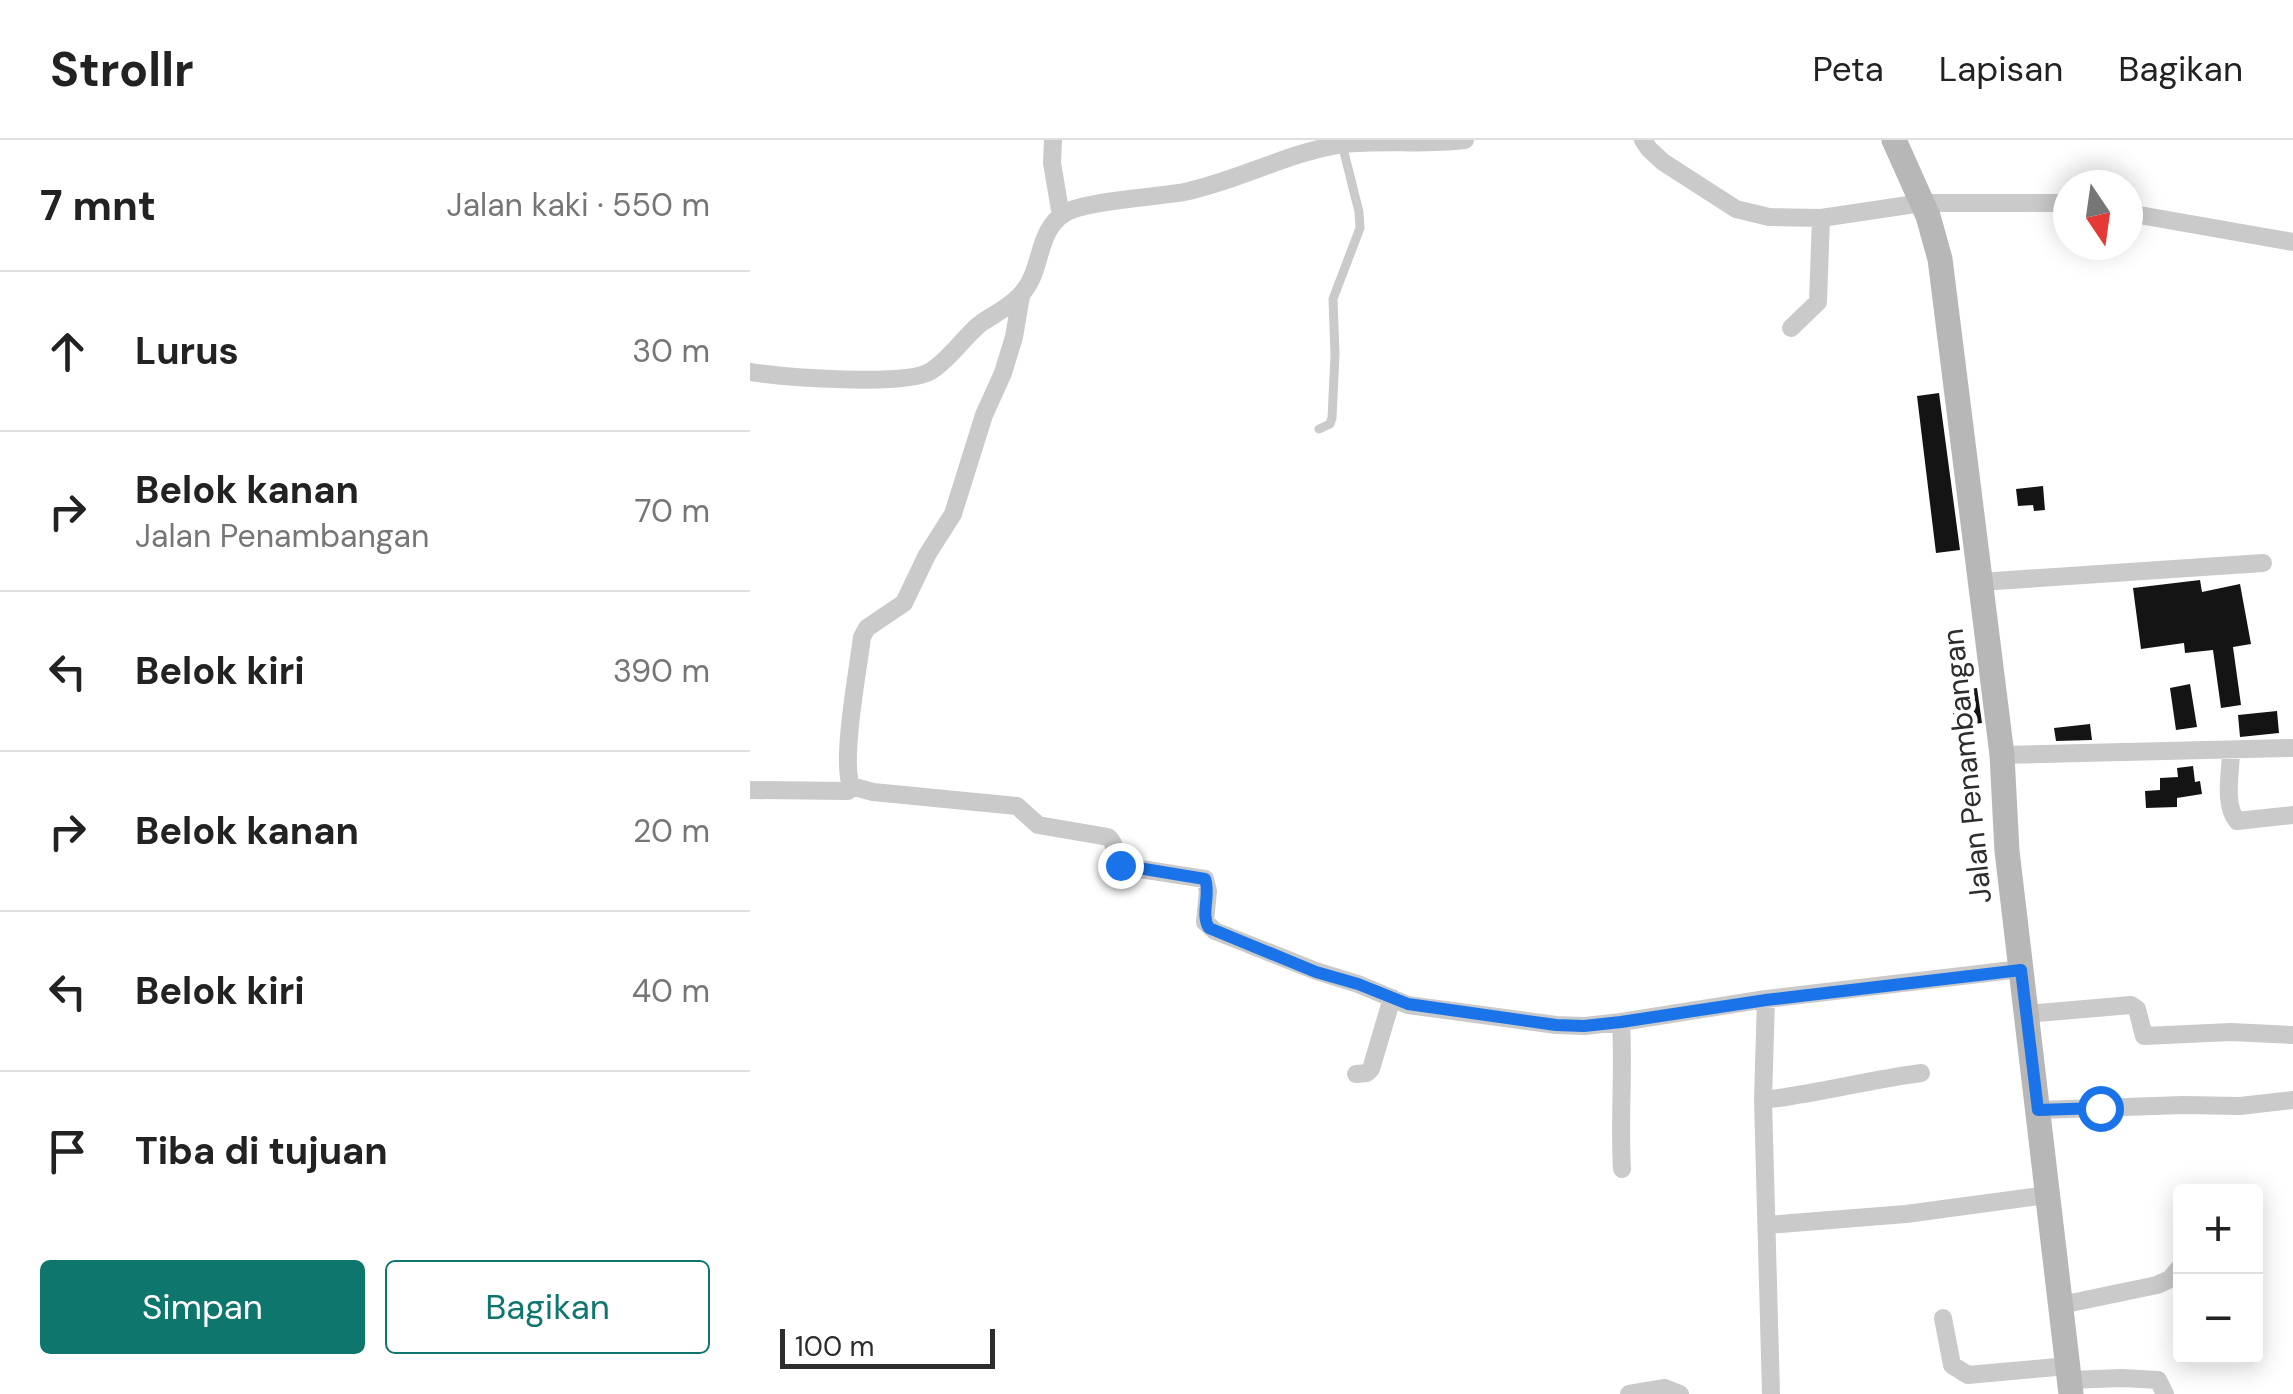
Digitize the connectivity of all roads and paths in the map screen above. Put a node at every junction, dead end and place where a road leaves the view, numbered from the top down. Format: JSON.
{"nodes":[{"id":1,"x":1053,"y":140,"type":"edge"},
{"id":2,"x":1465,"y":140,"type":"edge"},
{"id":3,"x":1643,"y":140,"type":"edge"},
{"id":4,"x":1894,"y":140,"type":"edge"},
{"id":5,"x":1342,"y":144,"type":"junction"},
{"id":6,"x":1922,"y":202,"type":"junction"},
{"id":7,"x":2053,"y":203,"type":"edge"},
{"id":8,"x":2143,"y":215,"type":"edge"},
{"id":9,"x":1061,"y":216,"type":"junction"},
{"id":10,"x":1821,"y":218,"type":"junction"},
{"id":11,"x":2293,"y":242,"type":"edge"},
{"id":12,"x":1020,"y":296,"type":"junction"},
{"id":13,"x":1791,"y":328,"type":"dead end"},
{"id":14,"x":750,"y":372,"type":"edge"},
{"id":15,"x":1319,"y":429,"type":"dead end"},
{"id":16,"x":2263,"y":564,"type":"dead end"},
{"id":17,"x":1980,"y":582,"type":"junction"},
{"id":18,"x":2293,"y":748,"type":"edge"},
{"id":19,"x":2231,"y":750,"type":"junction"},
{"id":20,"x":2002,"y":755,"type":"junction"},
{"id":21,"x":850,"y":785,"type":"junction"},
{"id":22,"x":750,"y":790,"type":"edge"},
{"id":23,"x":2292,"y":815,"type":"edge"},
{"id":24,"x":2021,"y":970,"type":"junction"},
{"id":25,"x":1392,"y":998,"type":"junction"},
{"id":26,"x":1766,"y":1000,"type":"junction"},
{"id":27,"x":2027,"y":1014,"type":"junction"},
{"id":28,"x":1621,"y":1022,"type":"junction"},
{"id":29,"x":2293,"y":1035,"type":"edge"},
{"id":30,"x":1921,"y":1073,"type":"dead end"},
{"id":31,"x":1356,"y":1074,"type":"dead end"},
{"id":32,"x":1763,"y":1100,"type":"junction"},
{"id":33,"x":2293,"y":1100,"type":"edge"},
{"id":34,"x":2038,"y":1110,"type":"junction"},
{"id":35,"x":1622,"y":1169,"type":"dead end"},
{"id":36,"x":2047,"y":1195,"type":"junction"},
{"id":37,"x":1767,"y":1225,"type":"junction"},
{"id":38,"x":2176,"y":1274,"type":"edge"},
{"id":39,"x":2061,"y":1305,"type":"junction"},
{"id":40,"x":1943,"y":1318,"type":"dead end"},
{"id":41,"x":2069,"y":1380,"type":"edge"},
{"id":42,"x":1629,"y":1394,"type":"edge"},
{"id":43,"x":1680,"y":1394,"type":"edge"},
{"id":44,"x":1771,"y":1394,"type":"edge"},
{"id":45,"x":2166,"y":1394,"type":"edge"}],
"edges":[{"from":1,"to":9,"type":"street"},
{"from":2,"to":5,"type":"street"},
{"from":3,"to":10,"type":"street"},
{"from":4,"to":6,"type":"street","name":"Jalan Penambangan"},
{"from":5,"to":9,"type":"street"},
{"from":5,"to":15,"type":"lane"},
{"from":6,"to":7,"type":"street"},
{"from":6,"to":10,"type":"street"},
{"from":6,"to":17,"type":"street","name":"Jalan Penambangan"},
{"from":8,"to":11,"type":"street"},
{"from":9,"to":12,"type":"street"},
{"from":10,"to":13,"type":"street"},
{"from":12,"to":14,"type":"street"},
{"from":12,"to":21,"type":"street"},
{"from":16,"to":17,"type":"street"},
{"from":17,"to":20,"type":"street","name":"Jalan Penambangan"},
{"from":18,"to":19,"type":"street"},
{"from":19,"to":20,"type":"street"},
{"from":19,"to":23,"type":"street"},
{"from":20,"to":24,"type":"street","name":"Jalan Penambangan"},
{"from":21,"to":22,"type":"street"},
{"from":21,"to":25,"type":"street"},
{"from":24,"to":26,"type":"street"},
{"from":24,"to":27,"type":"street","name":"Jalan Penambangan"},
{"from":25,"to":28,"type":"street"},
{"from":25,"to":31,"type":"street"},
{"from":26,"to":28,"type":"street"},
{"from":26,"to":32,"type":"street"},
{"from":27,"to":29,"type":"street"},
{"from":27,"to":34,"type":"street","name":"Jalan Penambangan"},
{"from":28,"to":35,"type":"street"},
{"from":30,"to":32,"type":"street"},
{"from":32,"to":37,"type":"street"},
{"from":33,"to":34,"type":"street"},
{"from":34,"to":36,"type":"street","name":"Jalan Penambangan"},
{"from":36,"to":37,"type":"street"},
{"from":36,"to":39,"type":"street","name":"Jalan Penambangan"},
{"from":37,"to":44,"type":"street"},
{"from":38,"to":39,"type":"street"},
{"from":39,"to":41,"type":"street","name":"Jalan Penambangan"},
{"from":40,"to":41,"type":"street"},
{"from":41,"to":45,"type":"street"},
{"from":42,"to":43,"type":"street"}]}
